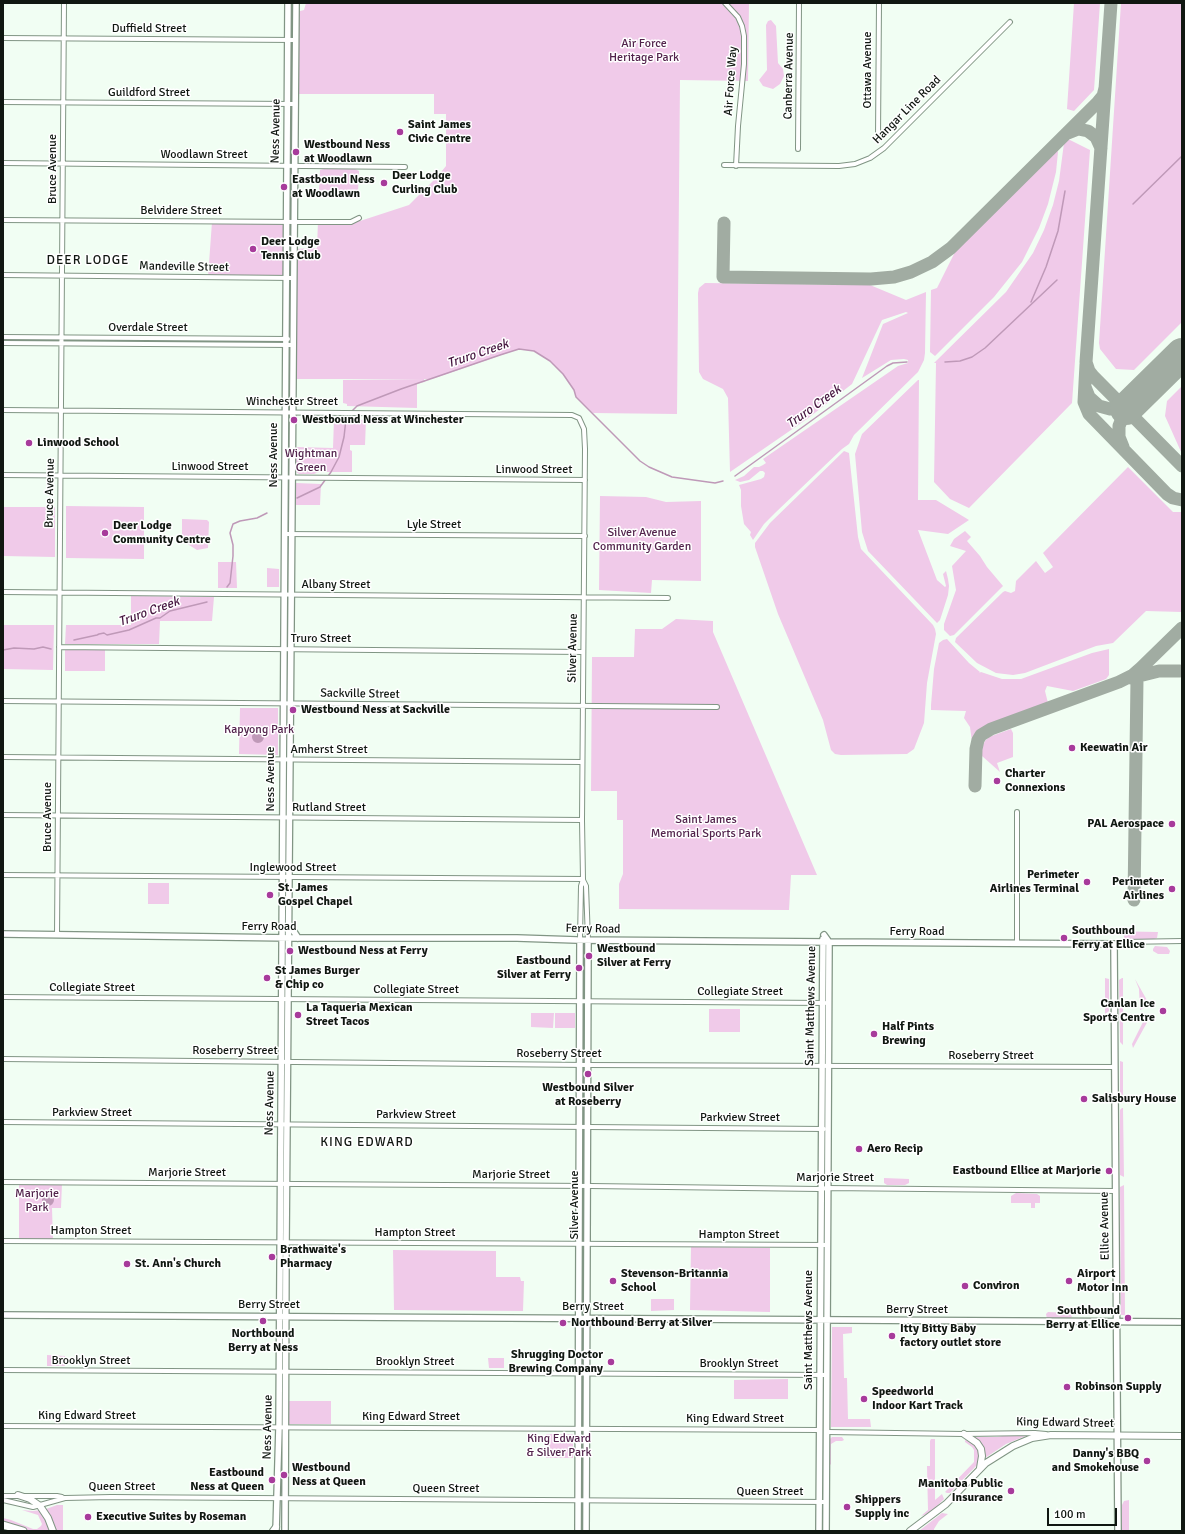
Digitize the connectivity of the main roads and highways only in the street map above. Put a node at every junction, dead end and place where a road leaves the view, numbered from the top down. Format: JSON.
{"nodes":[{"id":1,"x":288,"y":3,"type":"edge"},
{"id":2,"x":296,"y":3,"type":"edge"},
{"id":3,"x":289,"y":924,"type":"junction"},
{"id":4,"x":3,"y":934,"type":"edge"},
{"id":5,"x":282,"y":938,"type":"junction"},
{"id":6,"x":288,"y":938,"type":"junction"},
{"id":7,"x":298,"y":938,"type":"junction"},
{"id":8,"x":580,"y":940,"type":"junction"},
{"id":9,"x":588,"y":940,"type":"junction"},
{"id":10,"x":822,"y":942,"type":"junction"},
{"id":11,"x":830,"y":942,"type":"junction"},
{"id":12,"x":1114,"y":944,"type":"joint"},
{"id":13,"x":284,"y":1062,"type":"junction"},
{"id":14,"x":283,"y":1184,"type":"junction"},
{"id":15,"x":283,"y":1242,"type":"junction"},
{"id":16,"x":3,"y":1315,"type":"edge"},
{"id":17,"x":279,"y":1316,"type":"junction"},
{"id":18,"x":286,"y":1316,"type":"junction"},
{"id":19,"x":579,"y":1318,"type":"junction"},
{"id":20,"x":586,"y":1318,"type":"junction"},
{"id":21,"x":820,"y":1320,"type":"junction"},
{"id":22,"x":827,"y":1320,"type":"junction"},
{"id":23,"x":1117,"y":1322,"type":"junction"},
{"id":24,"x":1182,"y":1322,"type":"edge"},
{"id":25,"x":282,"y":1372,"type":"junction"},
{"id":26,"x":282,"y":1427,"type":"junction"},
{"id":27,"x":964,"y":1434,"type":"road end"},
{"id":28,"x":1117,"y":1435,"type":"junction"},
{"id":29,"x":1182,"y":1436,"type":"edge"},
{"id":30,"x":980,"y":1468,"type":"junction"},
{"id":31,"x":18,"y":1495,"type":"road end"},
{"id":32,"x":3,"y":1525,"type":"edge"},
{"id":33,"x":275,"y":1530,"type":"edge"},
{"id":34,"x":23,"y":1531,"type":"edge"},
{"id":35,"x":53,"y":1531,"type":"edge"},
{"id":36,"x":286,"y":1531,"type":"edge"},
{"id":37,"x":578,"y":1531,"type":"edge"},
{"id":38,"x":586,"y":1531,"type":"edge"},
{"id":39,"x":819,"y":1531,"type":"edge"},
{"id":40,"x":826,"y":1531,"type":"edge"},
{"id":41,"x":910,"y":1531,"type":"edge"},
{"id":42,"x":1118,"y":1531,"type":"edge"}],
"edges":[{"from":1,"to":5,"type":"main road","name":"Ness Avenue"},
{"from":2,"to":3,"type":"main road","name":"Ness Avenue"},
{"from":3,"to":6,"type":"main road","name":"Ness Avenue"},
{"from":3,"to":7,"type":"main road"},
{"from":4,"to":5,"type":"main road","name":"Ferry Road"},
{"from":5,"to":6,"type":"main road","name":"Ferry Road"},
{"from":5,"to":13,"type":"main road","name":"Ness Avenue"},
{"from":6,"to":7,"type":"main road","name":"Ferry Road"},
{"from":6,"to":13,"type":"main road","name":"Ness Avenue"},
{"from":7,"to":8,"type":"main road","name":"Ferry Road"},
{"from":8,"to":9,"type":"main road","name":"Ferry Road"},
{"from":8,"to":19,"type":"main road","name":"Silver Avenue"},
{"from":9,"to":10,"type":"main road","name":"Ferry Road"},
{"from":9,"to":20,"type":"main road","name":"Silver Avenue"},
{"from":10,"to":11,"type":"main road","name":"Ferry Road"},
{"from":10,"to":21,"type":"main road","name":"Saint Matthews Avenue"},
{"from":11,"to":12,"type":"main road","name":"Ferry Road"},
{"from":11,"to":22,"type":"main road","name":"Saint Matthews Avenue"},
{"from":12,"to":23,"type":"main road","name":"Ellice Avenue"},
{"from":13,"to":14,"type":"main road","name":"Ness Avenue"},
{"from":13,"to":14,"type":"main road","name":"Ness Avenue"},
{"from":14,"to":15,"type":"main road","name":"Ness Avenue"},
{"from":15,"to":17,"type":"main road","name":"Ness Avenue"},
{"from":15,"to":18,"type":"main road","name":"Ness Avenue"},
{"from":16,"to":17,"type":"main road","name":"Berry Street"},
{"from":17,"to":18,"type":"main road","name":"Berry Street"},
{"from":17,"to":25,"type":"main road","name":"Ness Avenue"},
{"from":18,"to":19,"type":"main road","name":"Berry Street"},
{"from":18,"to":25,"type":"main road","name":"Ness Avenue"},
{"from":19,"to":20,"type":"main road","name":"Berry Street"},
{"from":19,"to":37,"type":"main road","name":"Silver Avenue"},
{"from":20,"to":21,"type":"main road","name":"Berry Street"},
{"from":20,"to":38,"type":"main road","name":"Silver Avenue"},
{"from":21,"to":22,"type":"main road","name":"Berry Street"},
{"from":21,"to":39,"type":"main road","name":"Saint Matthews Avenue"},
{"from":22,"to":23,"type":"main road","name":"Berry Street"},
{"from":22,"to":40,"type":"main road","name":"Saint Matthews Avenue"},
{"from":23,"to":24,"type":"main road","name":"Berry Street"},
{"from":23,"to":28,"type":"main road","name":"Ellice Avenue"},
{"from":25,"to":26,"type":"main road","name":"Ness Avenue"},
{"from":26,"to":33,"type":"main road","name":"Ness Avenue"},
{"from":26,"to":36,"type":"main road","name":"Ness Avenue"},
{"from":27,"to":30,"type":"main road"},
{"from":28,"to":29,"type":"main road","name":"King Edward Street"},
{"from":28,"to":30,"type":"main road","name":"King Edward Street"},
{"from":28,"to":42,"type":"main road","name":"Ellice Avenue"},
{"from":30,"to":41,"type":"main road"},
{"from":31,"to":35,"type":"main road"},
{"from":32,"to":34,"type":"highway"}]}
